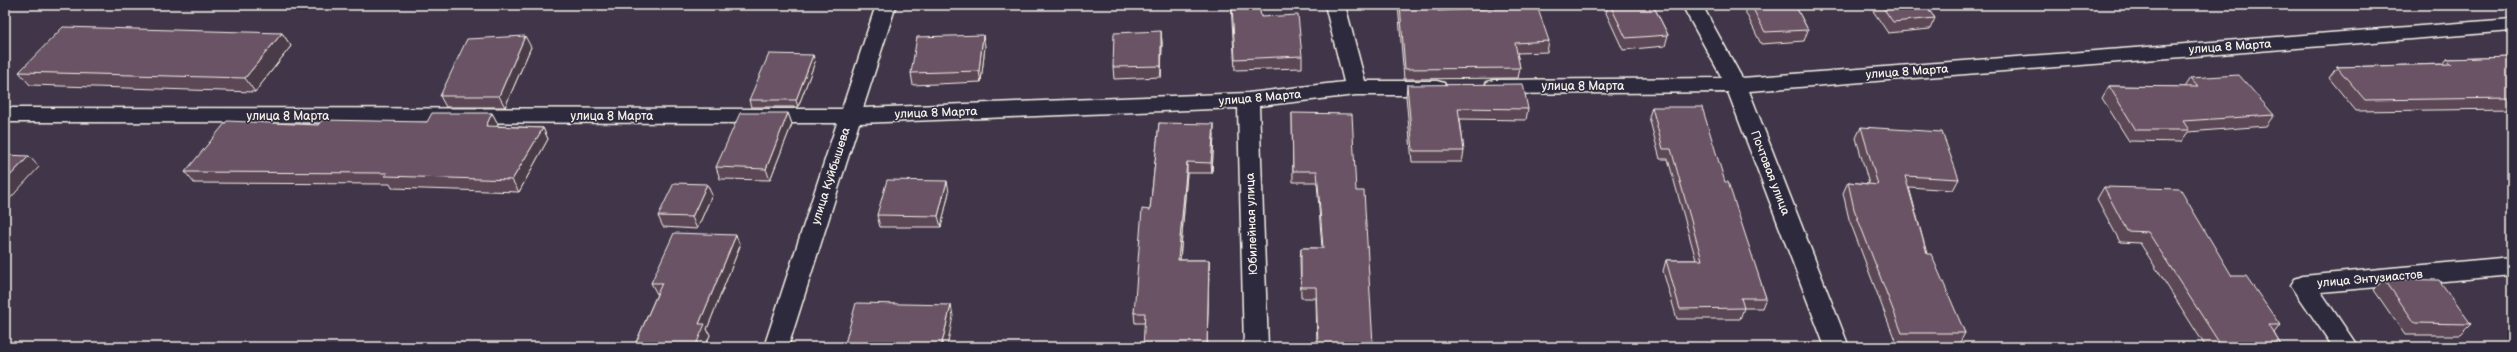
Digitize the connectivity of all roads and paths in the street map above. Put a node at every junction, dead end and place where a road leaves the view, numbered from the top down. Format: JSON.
{"nodes":[{"id":1,"x":886,"y":5,"type":"edge"},
{"id":2,"x":1335,"y":5,"type":"edge"},
{"id":3,"x":1692,"y":5,"type":"edge"},
{"id":4,"x":2512,"y":25,"type":"edge"},
{"id":5,"x":1736,"y":85,"type":"junction"},
{"id":6,"x":1356,"y":88,"type":"junction"},
{"id":7,"x":1248,"y":100,"type":"junction"},
{"id":8,"x":5,"y":115,"type":"edge"},
{"id":9,"x":850,"y":116,"type":"junction"},
{"id":10,"x":2512,"y":266,"type":"edge"},
{"id":11,"x":776,"y":347,"type":"edge"},
{"id":12,"x":1256,"y":347,"type":"edge"},
{"id":13,"x":1837,"y":347,"type":"edge"},
{"id":14,"x":2346,"y":347,"type":"edge"}],
"edges":[{"from":1,"to":9,"type":"street","name":"улица Куйбышева"},
{"from":2,"to":6,"type":"street"},
{"from":3,"to":5,"type":"street","name":"Почтовая улица"},
{"from":4,"to":5,"type":"street","name":"улица 8 Марта"},
{"from":5,"to":6,"type":"street","name":"улица 8 Марта"},
{"from":5,"to":13,"type":"street","name":"Почтовая улица"},
{"from":6,"to":7,"type":"street","name":"улица 8 Марта"},
{"from":7,"to":9,"type":"street","name":"улица 8 Марта"},
{"from":7,"to":12,"type":"street","name":"Юбилейная улица"},
{"from":8,"to":9,"type":"street","name":"улица 8 Марта"},
{"from":9,"to":11,"type":"street","name":"улица Куйбышева"},
{"from":10,"to":14,"type":"street","name":"улица Энтузиастов"}]}
